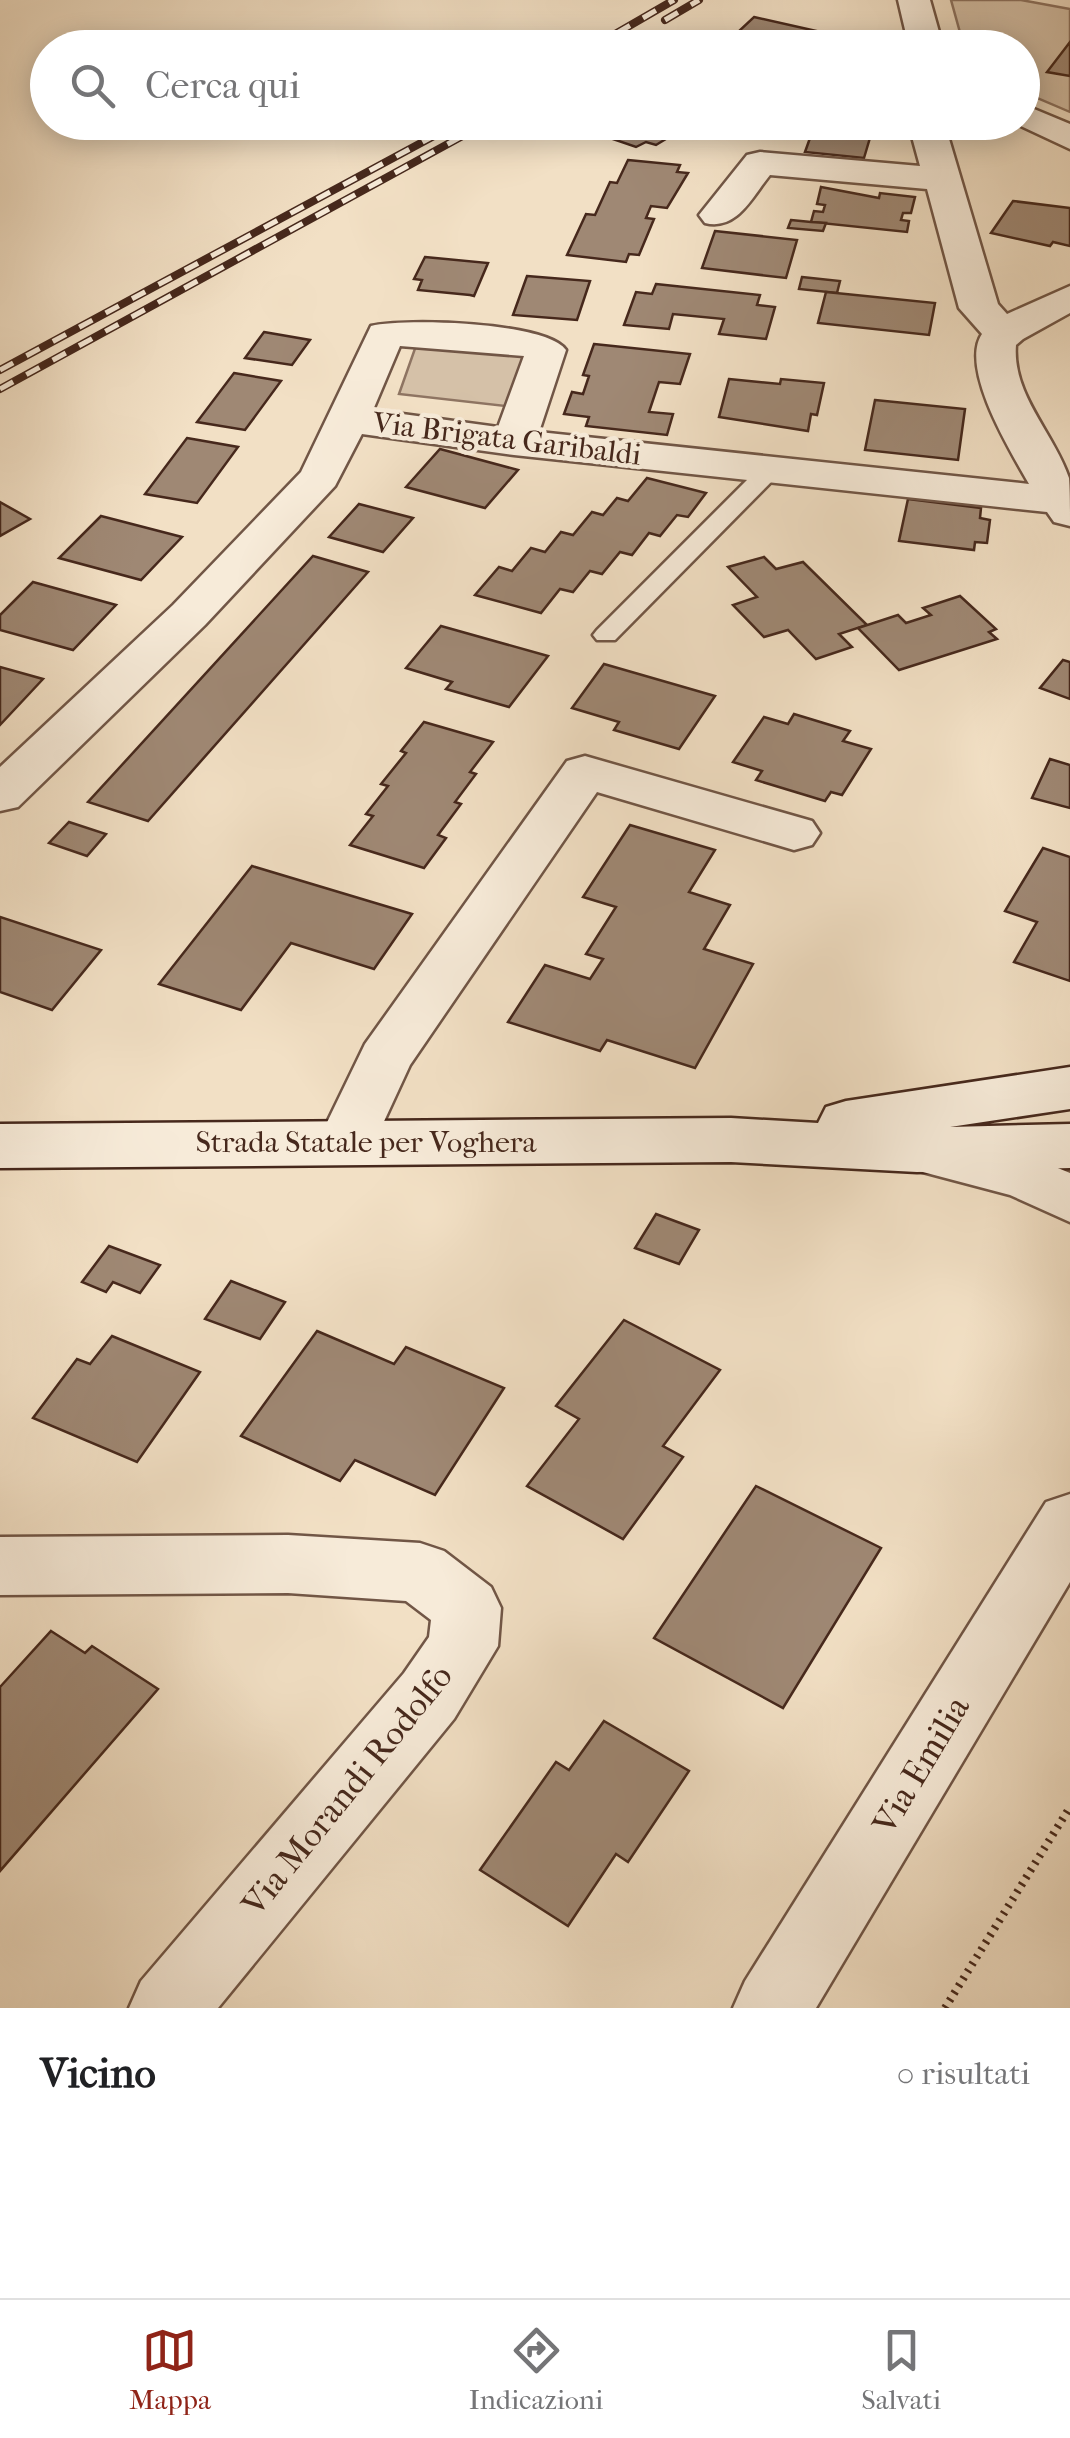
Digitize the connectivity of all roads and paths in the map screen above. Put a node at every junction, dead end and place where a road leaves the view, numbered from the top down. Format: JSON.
{"nodes":[{"id":1,"x":914,"y":0,"type":"edge"},
{"id":2,"x":922,"y":30,"type":"edge"},
{"id":3,"x":1040,"y":123,"type":"edge"},
{"id":4,"x":1070,"y":138,"type":"edge"},
{"id":5,"x":930,"y":140,"type":"edge"},
{"id":6,"x":940,"y":179,"type":"junction"},
{"id":7,"x":718,"y":215,"type":"dead end"},
{"id":8,"x":1070,"y":298,"type":"edge"},
{"id":9,"x":1004,"y":334,"type":"junction"},
{"id":10,"x":348,"y":419,"type":"junction"},
{"id":11,"x":514,"y":442,"type":"junction"},
{"id":12,"x":771,"y":469,"type":"junction"},
{"id":13,"x":1065,"y":506,"type":"edge"},
{"id":14,"x":606,"y":634,"type":"dead end"},
{"id":15,"x":8,"y":779,"type":"edge"},
{"id":16,"x":794,"y":832,"type":"dead end"},
{"id":17,"x":1070,"y":1088,"type":"edge"},
{"id":18,"x":731,"y":1140,"type":"junction"},
{"id":19,"x":348,"y":1141,"type":"junction"},
{"id":20,"x":0,"y":1146,"type":"edge"},
{"id":21,"x":1070,"y":1146,"type":"edge"},
{"id":22,"x":917,"y":1150,"type":"junction"},
{"id":23,"x":1070,"y":1199,"type":"edge"},
{"id":24,"x":1070,"y":1522,"type":"edge"},
{"id":25,"x":0,"y":1566,"type":"edge"},
{"id":26,"x":1070,"y":1807,"type":"edge"},
{"id":27,"x":168,"y":2008,"type":"edge"},
{"id":28,"x":772,"y":2008,"type":"edge"},
{"id":29,"x":946,"y":2008,"type":"edge"}],
"edges":[{"from":1,"to":2,"type":"street"},
{"from":3,"to":4,"type":"street"},
{"from":5,"to":6,"type":"street"},
{"from":6,"to":7,"type":"street"},
{"from":6,"to":9,"type":"street"},
{"from":8,"to":9,"type":"street"},
{"from":9,"to":13,"type":"street"},
{"from":10,"to":11,"type":"street","name":"Via Brigata Garibaldi"},
{"from":10,"to":11,"type":"street"},
{"from":10,"to":15,"type":"street","name":"Via Brigata Garibaldi"},
{"from":11,"to":12,"type":"street","name":"Via Brigata Garibaldi"},
{"from":12,"to":13,"type":"street","name":"Via Brigata Garibaldi"},
{"from":12,"to":14,"type":"lane"},
{"from":16,"to":19,"type":"street"},
{"from":17,"to":18,"type":"street","name":"Strada Statale per Voghera"},
{"from":18,"to":19,"type":"street","name":"Strada Statale per Voghera"},
{"from":18,"to":22,"type":"street","name":"Strada Statale per Voghera"},
{"from":19,"to":20,"type":"street","name":"Strada Statale per Voghera"},
{"from":21,"to":22,"type":"street","name":"Strada Statale per Voghera"},
{"from":22,"to":23,"type":"street"},
{"from":24,"to":28,"type":"street","name":"Via Emilia"},
{"from":25,"to":27,"type":"street","name":"Via Morandi Rodolfo"},
{"from":26,"to":29,"type":"path"}]}
